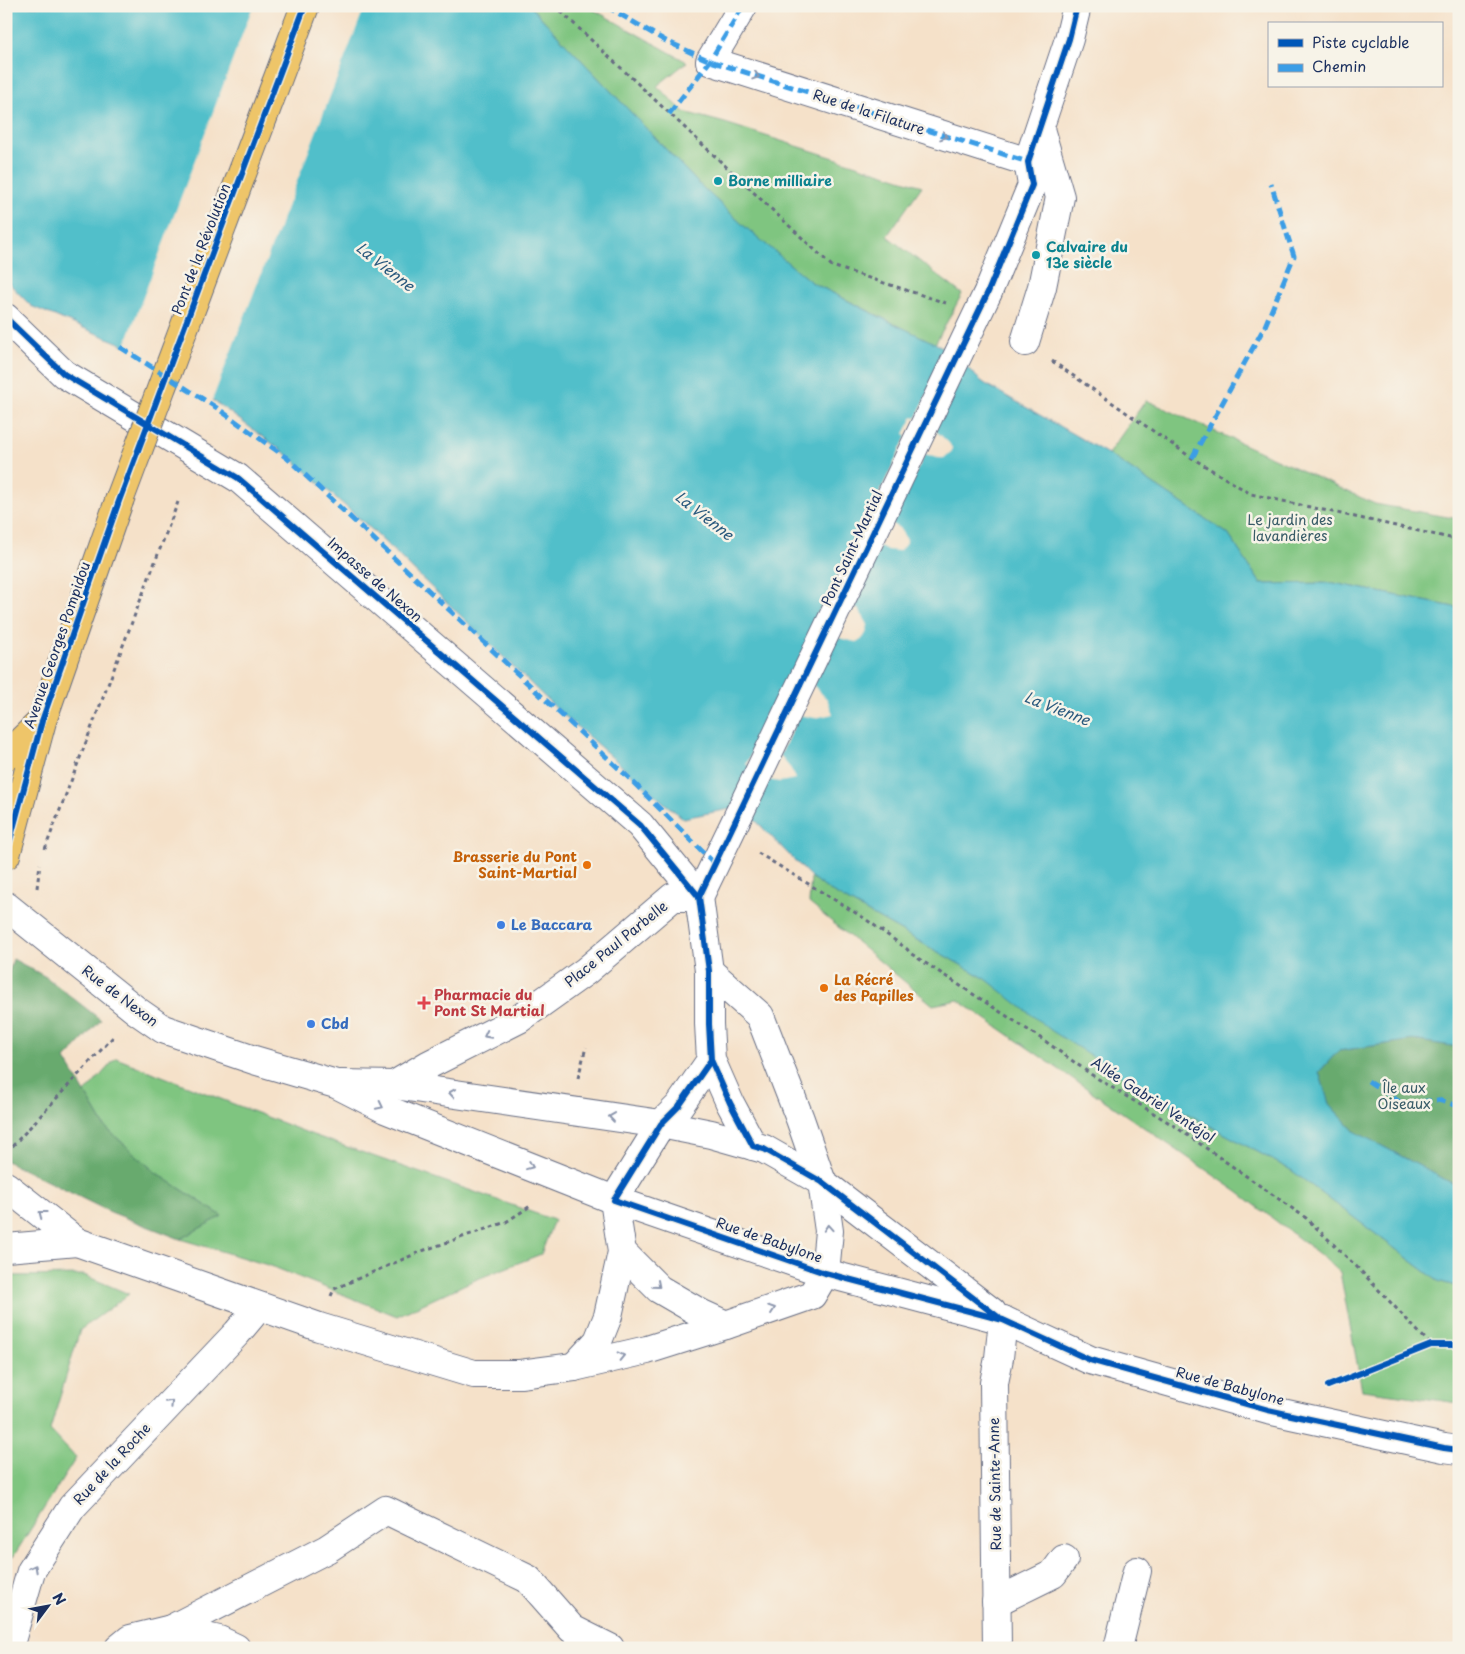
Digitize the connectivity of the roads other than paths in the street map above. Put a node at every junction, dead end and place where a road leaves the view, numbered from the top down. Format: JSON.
{"nodes":[{"id":1,"x":305,"y":6,"type":"edge"},
{"id":2,"x":743,"y":6,"type":"edge"},
{"id":3,"x":1077,"y":6,"type":"edge"},
{"id":4,"x":1040,"y":129,"type":"junction"},
{"id":5,"x":1028,"y":162,"type":"junction"},
{"id":6,"x":6,"y":318,"type":"edge"},
{"id":7,"x":1025,"y":342,"type":"dead end"},
{"id":8,"x":119,"y":501,"type":"joint"},
{"id":9,"x":42,"y":721,"type":"junction"},
{"id":10,"x":6,"y":756,"type":"edge"},
{"id":11,"x":6,"y":855,"type":"edge"},
{"id":12,"x":699,"y":897,"type":"junction"},
{"id":13,"x":6,"y":906,"type":"edge"},
{"id":14,"x":709,"y":971,"type":"junction"},
{"id":15,"x":711,"y":1060,"type":"junction"},
{"id":16,"x":336,"y":1084,"type":"junction"},
{"id":17,"x":394,"y":1084,"type":"junction"},
{"id":18,"x":661,"y":1124,"type":"junction"},
{"id":19,"x":753,"y":1146,"type":"junction"},
{"id":20,"x":822,"y":1182,"type":"junction"},
{"id":21,"x":6,"y":1186,"type":"edge"},
{"id":22,"x":614,"y":1200,"type":"junction"},
{"id":23,"x":77,"y":1242,"type":"junction"},
{"id":24,"x":6,"y":1248,"type":"edge"},
{"id":25,"x":622,"y":1252,"type":"junction"},
{"id":26,"x":825,"y":1273,"type":"junction"},
{"id":27,"x":259,"y":1307,"type":"junction"},
{"id":28,"x":1003,"y":1320,"type":"junction"},
{"id":29,"x":726,"y":1326,"type":"junction"},
{"id":30,"x":574,"y":1367,"type":"junction"},
{"id":31,"x":1459,"y":1450,"type":"edge"},
{"id":32,"x":1064,"y":1559,"type":"dead end"},
{"id":33,"x":1137,"y":1570,"type":"dead end"},
{"id":34,"x":996,"y":1602,"type":"junction"},
{"id":35,"x":171,"y":1629,"type":"junction"},
{"id":36,"x":9,"y":1648,"type":"edge"},
{"id":37,"x":119,"y":1648,"type":"edge"},
{"id":38,"x":236,"y":1648,"type":"edge"},
{"id":39,"x":610,"y":1648,"type":"edge"},
{"id":40,"x":997,"y":1648,"type":"edge"},
{"id":41,"x":1118,"y":1648,"type":"edge"}],
"edges":[{"from":1,"to":8,"type":"main road","name":"Pont de la Révolution","bridge":true},
{"from":2,"to":5,"type":"street","name":"Rue de la Filature","one_way":true},
{"from":3,"to":4,"type":"street"},
{"from":4,"to":5,"type":"street"},
{"from":4,"to":7,"type":"street"},
{"from":5,"to":12,"type":"street","name":"Pont Saint-Martial","bridge":true},
{"from":6,"to":12,"type":"street","name":"Impasse de Nexon"},
{"from":8,"to":9,"type":"main road","name":"Avenue Georges Pompidou"},
{"from":9,"to":10,"type":"main road","name":"Avenue Georges Pompidou"},
{"from":9,"to":11,"type":"main road","name":"Avenue Georges Pompidou"},
{"from":12,"to":14,"type":"street"},
{"from":12,"to":17,"type":"street","name":"Place Paul Parbelle","one_way":true},
{"from":13,"to":16,"type":"street","name":"Rue de Nexon"},
{"from":14,"to":15,"type":"street"},
{"from":14,"to":20,"type":"street"},
{"from":15,"to":18,"type":"street"},
{"from":15,"to":19,"type":"street"},
{"from":16,"to":17,"type":"street","name":"Rue de Babylone"},
{"from":16,"to":22,"type":"street","name":"Rue de Babylone","one_way":true},
{"from":18,"to":17,"type":"street","name":"Rue de Babylone","one_way":true},
{"from":18,"to":19,"type":"street","name":"Rue de Babylone"},
{"from":18,"to":22,"type":"street"},
{"from":19,"to":20,"type":"street","name":"Rue de Babylone"},
{"from":26,"to":20,"type":"street","name":"Rue de Babylone","one_way":true},
{"from":20,"to":28,"type":"street","name":"Rue de Babylone"},
{"from":23,"to":21,"type":"street","one_way":true},
{"from":22,"to":25,"type":"street"},
{"from":22,"to":26,"type":"street","name":"Rue de Babylone"},
{"from":23,"to":24,"type":"street"},
{"from":23,"to":27,"type":"street"},
{"from":25,"to":29,"type":"street","one_way":true},
{"from":25,"to":30,"type":"street"},
{"from":26,"to":28,"type":"street","name":"Rue de Babylone"},
{"from":29,"to":26,"type":"street","one_way":true},
{"from":27,"to":30,"type":"street"},
{"from":36,"to":27,"type":"street","name":"Rue de la Roche","one_way":true},
{"from":28,"to":31,"type":"street","name":"Rue de Babylone"},
{"from":28,"to":34,"type":"street","name":"Rue de Sainte-Anne"},
{"from":30,"to":29,"type":"street","one_way":true},
{"from":32,"to":34,"type":"street"},
{"from":33,"to":41,"type":"street"},
{"from":34,"to":40,"type":"street","name":"Rue de Sainte-Anne"},
{"from":35,"to":37,"type":"street"},
{"from":35,"to":38,"type":"street"},
{"from":35,"to":39,"type":"street"}]}
